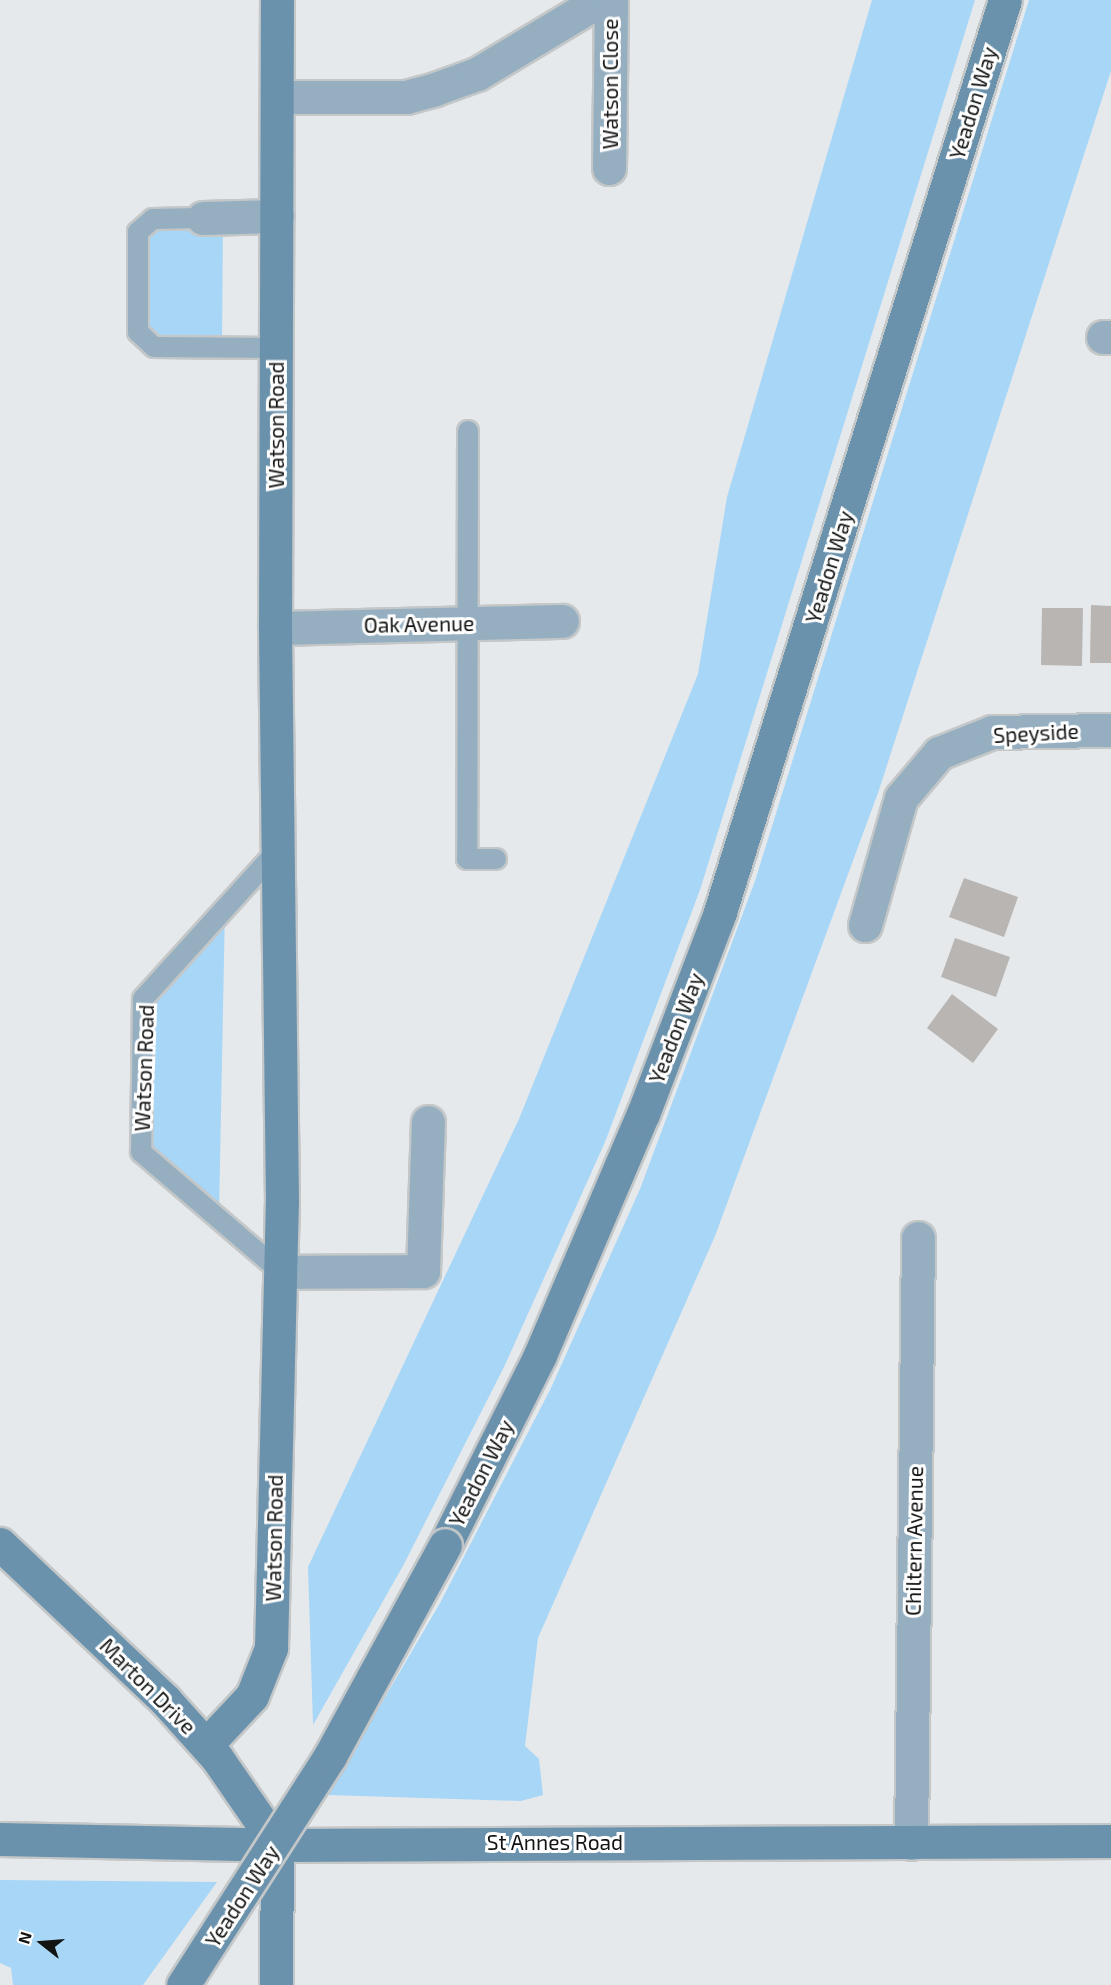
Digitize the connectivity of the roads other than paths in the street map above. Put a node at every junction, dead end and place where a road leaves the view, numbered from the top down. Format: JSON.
{"nodes":[{"id":1,"x":277,"y":0,"type":"edge"},
{"id":2,"x":600,"y":0,"type":"edge"},
{"id":3,"x":610,"y":0,"type":"edge"},
{"id":4,"x":1005,"y":0,"type":"edge"},
{"id":5,"x":277,"y":97,"type":"junction"},
{"id":6,"x":609,"y":168,"type":"dead end"},
{"id":7,"x":277,"y":216,"type":"junction"},
{"id":8,"x":203,"y":218,"type":"joint"},
{"id":9,"x":277,"y":348,"type":"junction"},
{"id":10,"x":468,"y":431,"type":"dead end"},
{"id":11,"x":562,"y":621,"type":"dead end"},
{"id":12,"x":467,"y":623,"type":"junction"},
{"id":13,"x":275,"y":627,"type":"junction"},
{"id":14,"x":1111,"y":730,"type":"edge"},
{"id":15,"x":278,"y":850,"type":"junction"},
{"id":16,"x":496,"y":859,"type":"dead end"},
{"id":17,"x":865,"y":925,"type":"dead end"},
{"id":18,"x":428,"y":1122,"type":"dead end"},
{"id":19,"x":918,"y":1238,"type":"dead end"},
{"id":20,"x":281,"y":1272,"type":"junction"},
{"id":21,"x":0,"y":1544,"type":"edge"},
{"id":22,"x":206,"y":1745,"type":"junction"},
{"id":23,"x":0,"y":1839,"type":"edge"},
{"id":24,"x":1111,"y":1841,"type":"edge"},
{"id":25,"x":911,"y":1843,"type":"junction"},
{"id":26,"x":277,"y":1845,"type":"junction"},
{"id":27,"x":183,"y":1985,"type":"edge"},
{"id":28,"x":276,"y":1985,"type":"edge"}],
"edges":[{"from":1,"to":5,"type":"street","name":"Watson Road"},
{"from":2,"to":5,"type":"street","name":"Watson Close"},
{"from":3,"to":6,"type":"street","name":"Watson Close"},
{"from":4,"to":27,"type":"street","name":"Yeadon Way","bridge":true},
{"from":5,"to":7,"type":"street","name":"Watson Road"},
{"from":7,"to":8,"type":"street"},
{"from":7,"to":9,"type":"street","name":"Watson Road"},
{"from":8,"to":9,"type":"lane"},
{"from":9,"to":13,"type":"street","name":"Watson Road"},
{"from":10,"to":12,"type":"lane"},
{"from":11,"to":12,"type":"street","name":"Oak Avenue"},
{"from":12,"to":13,"type":"street","name":"Oak Avenue"},
{"from":12,"to":16,"type":"lane"},
{"from":13,"to":15,"type":"street","name":"Watson Road"},
{"from":14,"to":17,"type":"street","name":"Speyside"},
{"from":15,"to":20,"type":"street","name":"Watson Road"},
{"from":15,"to":20,"type":"lane","name":"Watson Road"},
{"from":18,"to":20,"type":"street"},
{"from":19,"to":25,"type":"street","name":"Chiltern Avenue"},
{"from":20,"to":22,"type":"street","name":"Watson Road"},
{"from":21,"to":22,"type":"street","name":"Marton Drive"},
{"from":22,"to":26,"type":"street","name":"Marton Drive"},
{"from":23,"to":26,"type":"street","name":"St Annes Road"},
{"from":24,"to":25,"type":"street","name":"St Annes Road"},
{"from":25,"to":26,"type":"street","name":"St Annes Road"},
{"from":26,"to":28,"type":"street"}]}
